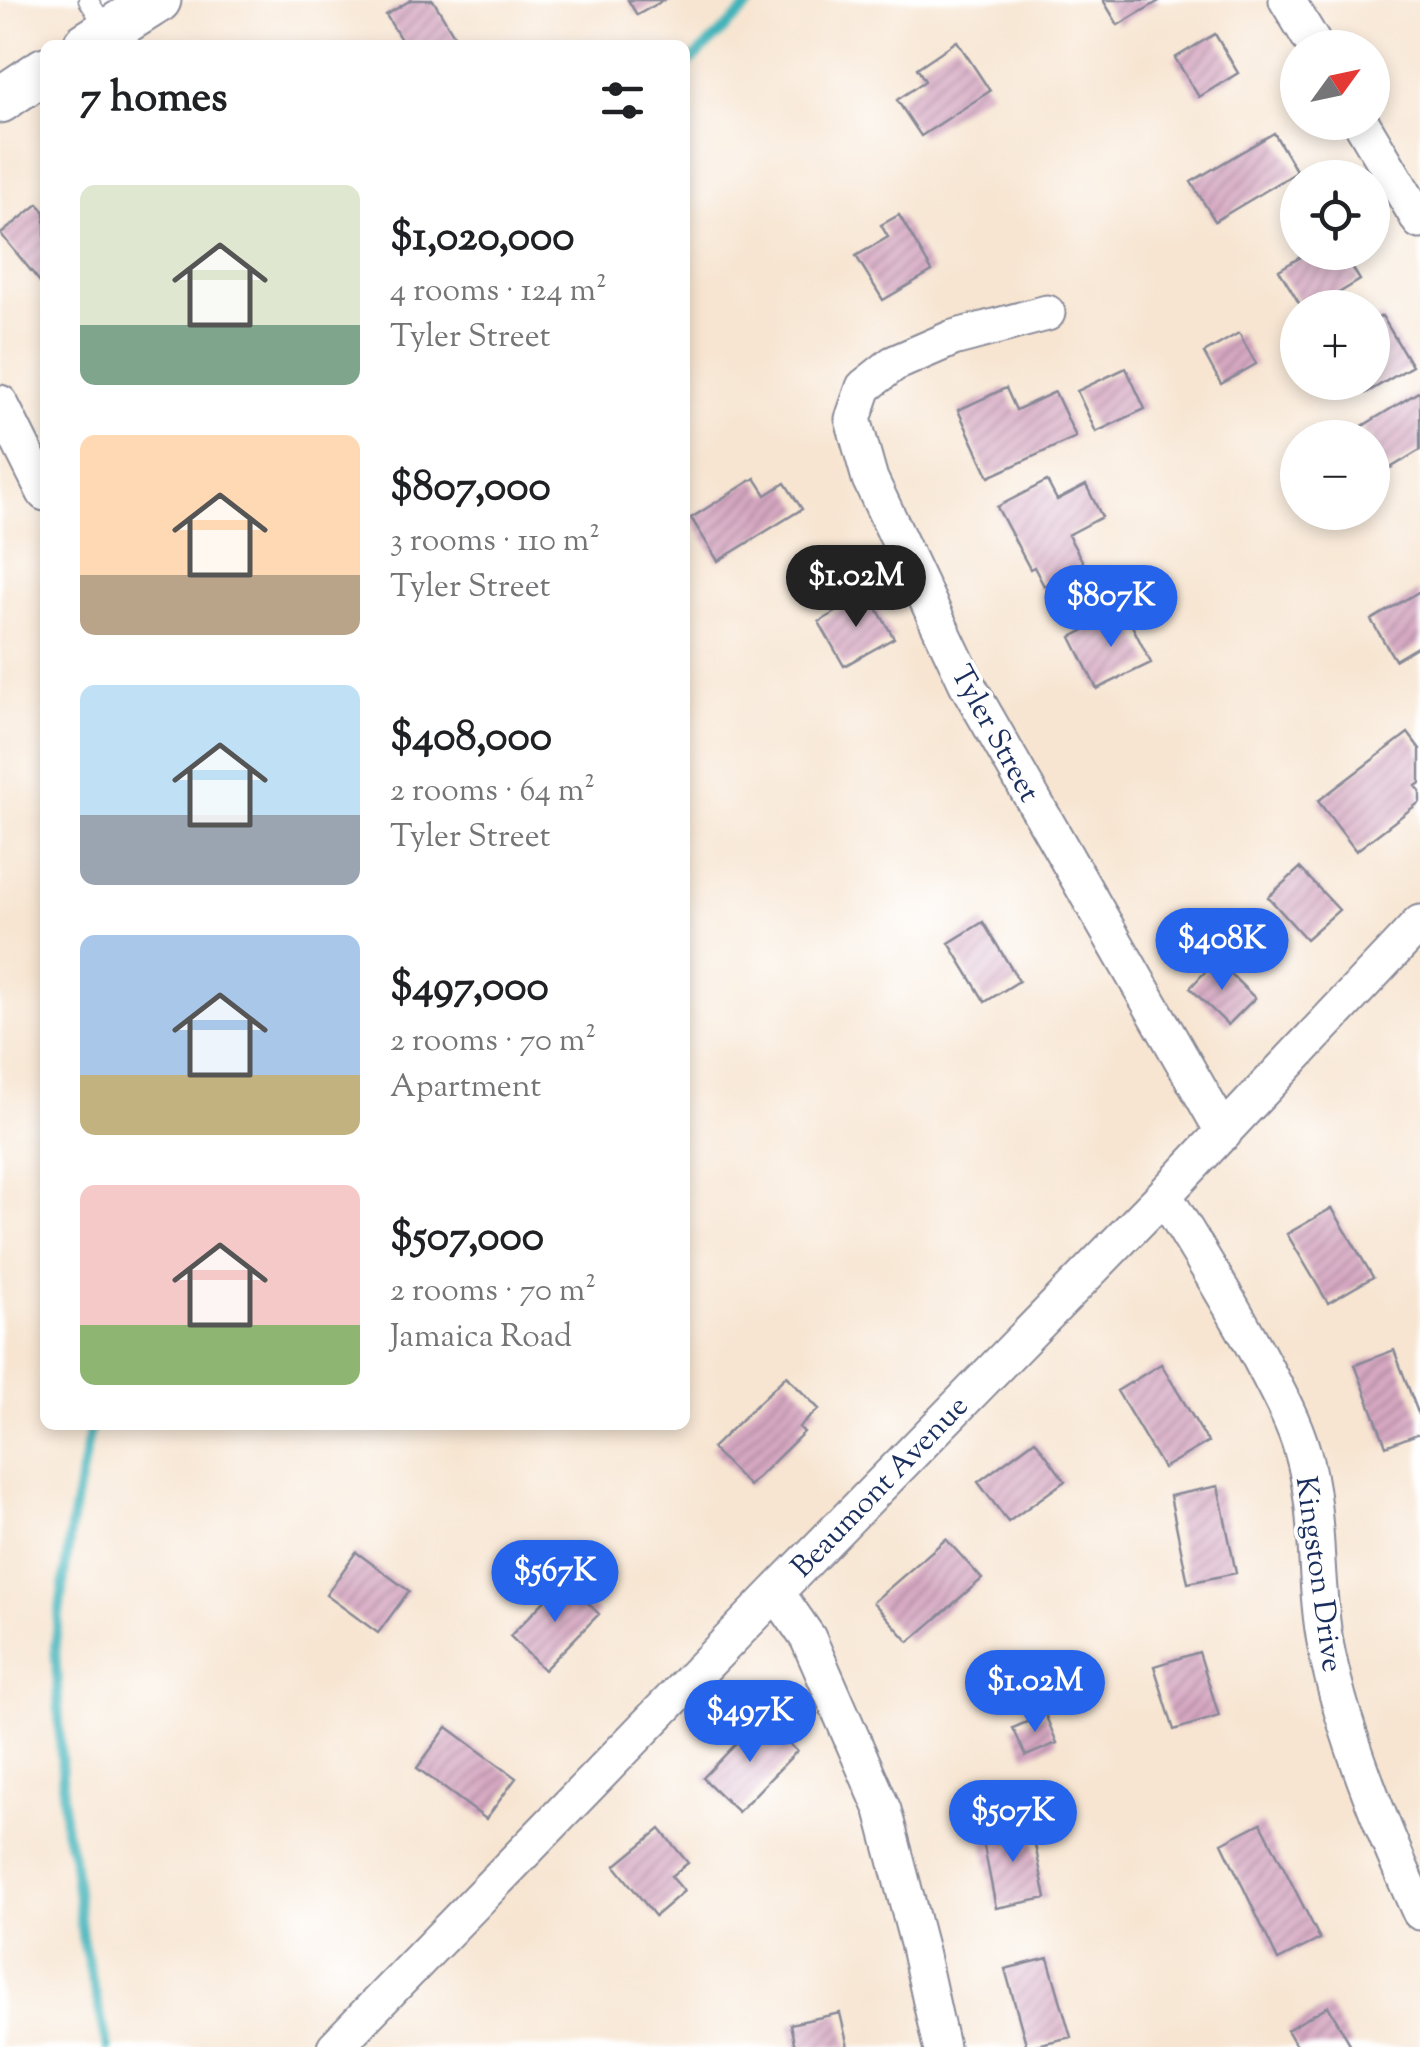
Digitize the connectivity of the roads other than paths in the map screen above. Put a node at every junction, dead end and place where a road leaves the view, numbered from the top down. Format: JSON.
{"nodes":[{"id":1,"x":158,"y":0,"type":"edge"},
{"id":2,"x":1287,"y":0,"type":"edge"},
{"id":3,"x":94,"y":25,"type":"edge"},
{"id":4,"x":1305,"y":30,"type":"edge"},
{"id":5,"x":40,"y":73,"type":"edge"},
{"id":6,"x":0,"y":100,"type":"edge"},
{"id":7,"x":1372,"y":140,"type":"edge"},
{"id":8,"x":1420,"y":221,"type":"edge"},
{"id":9,"x":1047,"y":313,"type":"dead end"},
{"id":10,"x":0,"y":403,"type":"edge"},
{"id":11,"x":40,"y":482,"type":"edge"},
{"id":12,"x":1420,"y":923,"type":"edge"},
{"id":13,"x":1224,"y":1133,"type":"junction"},
{"id":14,"x":1164,"y":1196,"type":"junction"},
{"id":15,"x":776,"y":1592,"type":"junction"},
{"id":16,"x":1420,"y":1912,"type":"edge"},
{"id":17,"x":336,"y":2047,"type":"edge"},
{"id":18,"x":941,"y":2047,"type":"edge"}],
"edges":[{"from":1,"to":3,"type":"street"},
{"from":2,"to":4,"type":"street"},
{"from":5,"to":6,"type":"street"},
{"from":7,"to":8,"type":"street"},
{"from":9,"to":13,"type":"street","name":"Tyler Street"},
{"from":10,"to":11,"type":"street"},
{"from":12,"to":13,"type":"street","name":"Beaumont Avenue"},
{"from":13,"to":14,"type":"street","name":"Beaumont Avenue"},
{"from":14,"to":15,"type":"street","name":"Beaumont Avenue"},
{"from":14,"to":16,"type":"street","name":"Kingston Drive"},
{"from":15,"to":17,"type":"street","name":"Beaumont Avenue"},
{"from":15,"to":18,"type":"street"}]}
